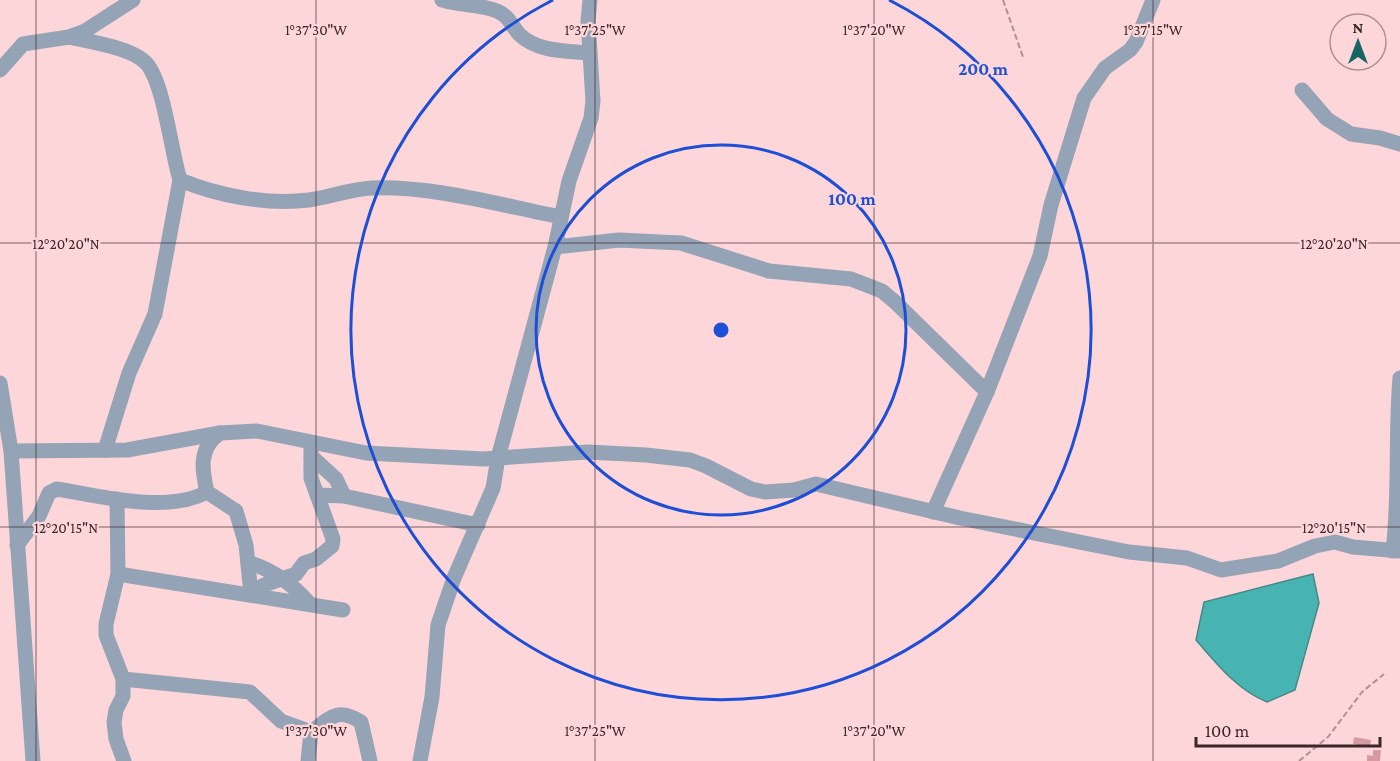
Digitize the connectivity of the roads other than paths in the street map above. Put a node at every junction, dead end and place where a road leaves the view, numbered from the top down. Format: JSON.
{"nodes":[{"id":1,"x":133,"y":0,"type":"edge"},
{"id":2,"x":442,"y":0,"type":"edge"},
{"id":3,"x":590,"y":0,"type":"edge"},
{"id":4,"x":1152,"y":0,"type":"edge"},
{"id":5,"x":69,"y":38,"type":"junction"},
{"id":6,"x":590,"y":53,"type":"junction"},
{"id":7,"x":0,"y":70,"type":"edge"},
{"id":8,"x":1302,"y":90,"type":"dead end"},
{"id":9,"x":1400,"y":144,"type":"edge"},
{"id":10,"x":180,"y":180,"type":"junction"},
{"id":11,"x":561,"y":217,"type":"junction"},
{"id":12,"x":555,"y":247,"type":"junction"},
{"id":13,"x":1400,"y":378,"type":"edge"},
{"id":14,"x":0,"y":383,"type":"edge"},
{"id":15,"x":987,"y":392,"type":"junction"},
{"id":16,"x":220,"y":433,"type":"junction"},
{"id":17,"x":105,"y":450,"type":"junction"},
{"id":18,"x":311,"y":450,"type":"junction"},
{"id":19,"x":11,"y":452,"type":"junction"},
{"id":20,"x":498,"y":458,"type":"junction"},
{"id":21,"x":1399,"y":479,"type":"edge"},
{"id":22,"x":207,"y":492,"type":"junction"},
{"id":23,"x":317,"y":495,"type":"junction"},
{"id":24,"x":344,"y":496,"type":"junction"},
{"id":25,"x":117,"y":499,"type":"junction"},
{"id":26,"x":933,"y":512,"type":"junction"},
{"id":27,"x":478,"y":525,"type":"junction"},
{"id":28,"x":17,"y":545,"type":"junction"},
{"id":29,"x":1396,"y":551,"type":"edge"},
{"id":30,"x":248,"y":562,"type":"junction"},
{"id":31,"x":118,"y":574,"type":"junction"},
{"id":32,"x":287,"y":579,"type":"junction"},
{"id":33,"x":251,"y":594,"type":"junction"},
{"id":34,"x":310,"y":604,"type":"junction"},
{"id":35,"x":343,"y":610,"type":"dead end"},
{"id":36,"x":123,"y":679,"type":"junction"},
{"id":37,"x":312,"y":732,"type":"junction"},
{"id":38,"x":118,"y":757,"type":"edge"},
{"id":39,"x":33,"y":761,"type":"edge"},
{"id":40,"x":308,"y":761,"type":"edge"},
{"id":41,"x":370,"y":761,"type":"edge"},
{"id":42,"x":420,"y":761,"type":"edge"}],
"edges":[{"from":1,"to":5,"type":"street"},
{"from":2,"to":6,"type":"street"},
{"from":3,"to":6,"type":"street"},
{"from":4,"to":15,"type":"street"},
{"from":5,"to":7,"type":"street"},
{"from":5,"to":10,"type":"street"},
{"from":6,"to":11,"type":"street"},
{"from":8,"to":9,"type":"street"},
{"from":10,"to":11,"type":"street"},
{"from":10,"to":17,"type":"street"},
{"from":11,"to":12,"type":"street"},
{"from":12,"to":15,"type":"street"},
{"from":12,"to":20,"type":"street"},
{"from":13,"to":21,"type":"street"},
{"from":14,"to":19,"type":"street"},
{"from":15,"to":26,"type":"street"},
{"from":16,"to":17,"type":"street"},
{"from":16,"to":18,"type":"street"},
{"from":16,"to":22,"type":"street"},
{"from":17,"to":19,"type":"street"},
{"from":18,"to":20,"type":"street"},
{"from":18,"to":23,"type":"street"},
{"from":18,"to":24,"type":"street"},
{"from":19,"to":28,"type":"street"},
{"from":20,"to":26,"type":"street"},
{"from":20,"to":27,"type":"street"},
{"from":21,"to":29,"type":"street"},
{"from":22,"to":25,"type":"street"},
{"from":22,"to":30,"type":"street"},
{"from":23,"to":24,"type":"street"},
{"from":23,"to":32,"type":"street"},
{"from":24,"to":27,"type":"street"},
{"from":25,"to":28,"type":"street"},
{"from":25,"to":31,"type":"street"},
{"from":26,"to":29,"type":"street"},
{"from":27,"to":42,"type":"street"},
{"from":28,"to":39,"type":"street"},
{"from":30,"to":32,"type":"street"},
{"from":30,"to":33,"type":"street"},
{"from":31,"to":33,"type":"street"},
{"from":31,"to":36,"type":"street"},
{"from":32,"to":33,"type":"street"},
{"from":32,"to":34,"type":"street"},
{"from":33,"to":34,"type":"street"},
{"from":34,"to":35,"type":"street"},
{"from":36,"to":37,"type":"street"},
{"from":36,"to":38,"type":"street"},
{"from":37,"to":40,"type":"street"},
{"from":37,"to":41,"type":"street"}]}
